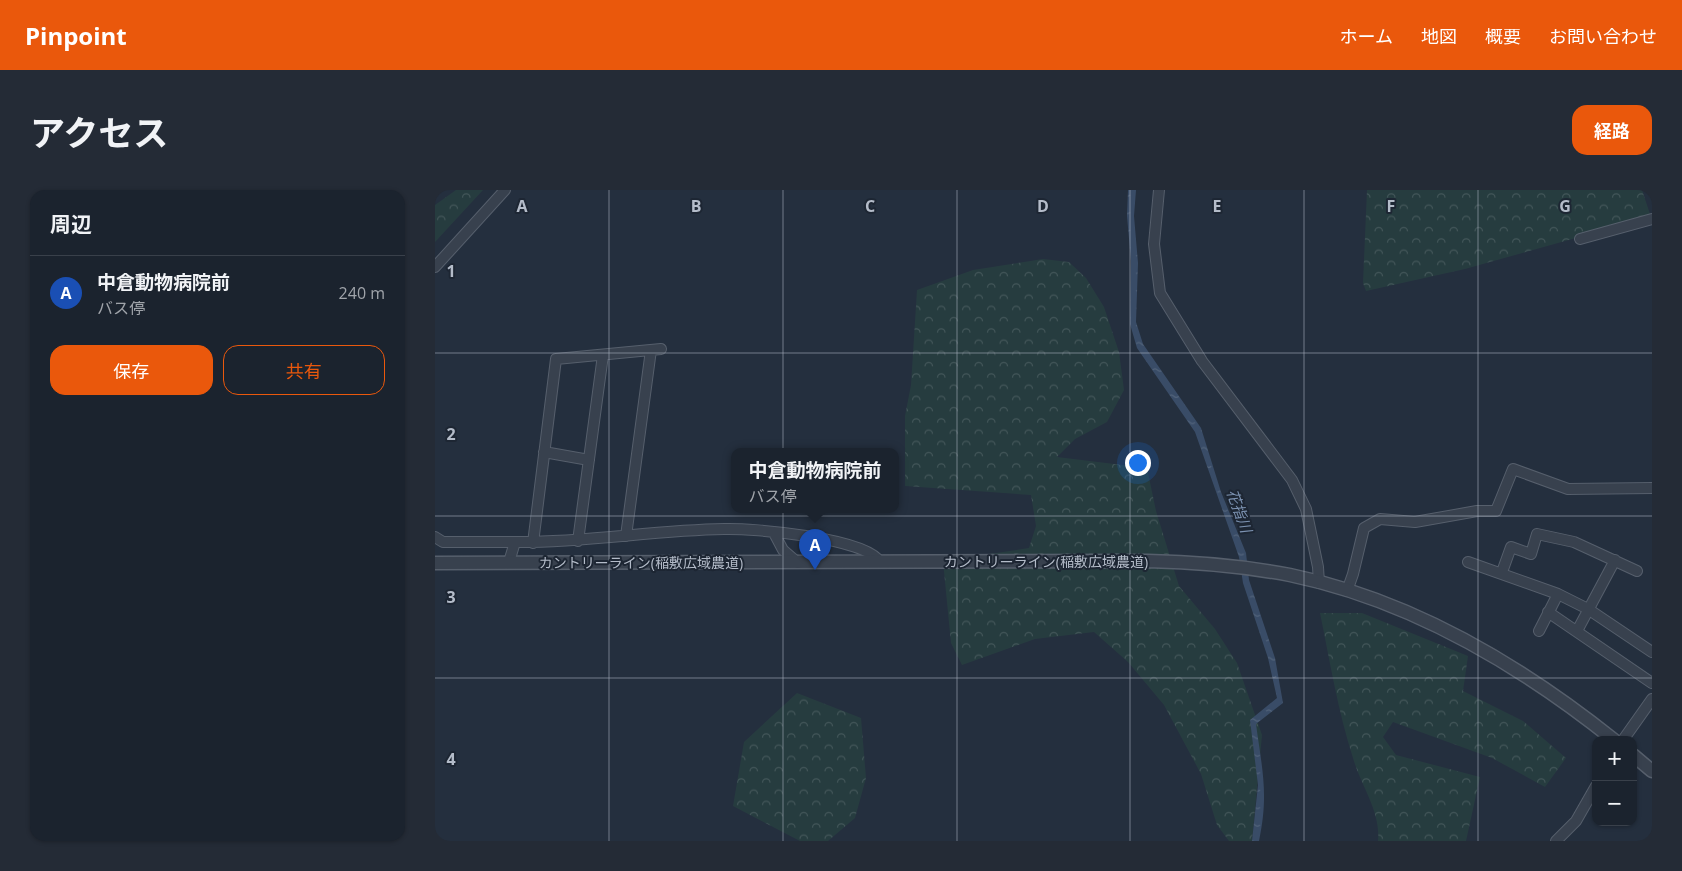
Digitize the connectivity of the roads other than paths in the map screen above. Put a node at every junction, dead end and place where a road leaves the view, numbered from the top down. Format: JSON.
{"nodes":[{"id":1,"x":505,"y":190,"type":"edge"},
{"id":2,"x":1159,"y":190,"type":"edge"},
{"id":3,"x":1652,"y":219,"type":"edge"},
{"id":4,"x":1580,"y":239,"type":"dead end"},
{"id":5,"x":435,"y":267,"type":"edge"},
{"id":6,"x":603,"y":355,"type":"junction"},
{"id":7,"x":544,"y":452,"type":"junction"},
{"id":8,"x":589,"y":460,"type":"junction"},
{"id":9,"x":1652,"y":488,"type":"edge"},
{"id":10,"x":774,"y":533,"type":"junction"},
{"id":11,"x":626,"y":536,"type":"junction"},
{"id":12,"x":435,"y":537,"type":"edge"},
{"id":13,"x":577,"y":541,"type":"junction"},
{"id":14,"x":515,"y":542,"type":"junction"},
{"id":15,"x":533,"y":543,"type":"junction"},
{"id":16,"x":1615,"y":560,"type":"junction"},
{"id":17,"x":509,"y":562,"type":"junction"},
{"id":18,"x":880,"y":562,"type":"junction"},
{"id":19,"x":1468,"y":562,"type":"dead end"},
{"id":20,"x":435,"y":563,"type":"edge"},
{"id":21,"x":797,"y":563,"type":"junction"},
{"id":22,"x":1637,"y":571,"type":"dead end"},
{"id":23,"x":1502,"y":572,"type":"junction"},
{"id":24,"x":1319,"y":583,"type":"junction"},
{"id":25,"x":1347,"y":591,"type":"junction"},
{"id":26,"x":1558,"y":594,"type":"junction"},
{"id":27,"x":1588,"y":609,"type":"junction"},
{"id":28,"x":1548,"y":612,"type":"junction"},
{"id":29,"x":1539,"y":631,"type":"dead end"},
{"id":30,"x":1577,"y":631,"type":"junction"},
{"id":31,"x":1652,"y":652,"type":"edge"},
{"id":32,"x":1652,"y":683,"type":"edge"},
{"id":33,"x":1652,"y":698,"type":"edge"},
{"id":34,"x":1609,"y":736,"type":"edge"},
{"id":35,"x":1626,"y":736,"type":"edge"},
{"id":36,"x":1637,"y":758,"type":"edge"},
{"id":37,"x":1652,"y":771,"type":"edge"},
{"id":38,"x":1592,"y":793,"type":"edge"},
{"id":39,"x":1555,"y":841,"type":"edge"}],
"edges":[{"from":1,"to":5,"type":"street"},
{"from":2,"to":24,"type":"street"},
{"from":3,"to":4,"type":"street"},
{"from":6,"to":7,"type":"street"},
{"from":6,"to":8,"type":"street"},
{"from":6,"to":11,"type":"street"},
{"from":7,"to":8,"type":"street"},
{"from":7,"to":15,"type":"street"},
{"from":8,"to":13,"type":"street"},
{"from":9,"to":25,"type":"street"},
{"from":10,"to":11,"type":"street"},
{"from":10,"to":18,"type":"street"},
{"from":10,"to":21,"type":"street"},
{"from":11,"to":13,"type":"street"},
{"from":12,"to":14,"type":"street"},
{"from":13,"to":15,"type":"street"},
{"from":14,"to":15,"type":"street"},
{"from":14,"to":17,"type":"street"},
{"from":16,"to":22,"type":"street"},
{"from":16,"to":23,"type":"street"},
{"from":16,"to":27,"type":"street"},
{"from":17,"to":20,"type":"street","name":"カントリーライン(稲敷広域農道)"},
{"from":17,"to":21,"type":"street","name":"カントリーライン(稲敷広域農道)"},
{"from":18,"to":21,"type":"street","name":"カントリーライン(稲敷広域農道)"},
{"from":18,"to":24,"type":"street","name":"カントリーライン(稲敷広域農道)"},
{"from":19,"to":23,"type":"street"},
{"from":23,"to":26,"type":"street"},
{"from":24,"to":25,"type":"street","name":"カントリーライン(稲敷広域農道)"},
{"from":25,"to":34,"type":"street","name":"カントリーライン(稲敷広域農道)"},
{"from":26,"to":27,"type":"street"},
{"from":26,"to":28,"type":"street"},
{"from":27,"to":30,"type":"street"},
{"from":27,"to":31,"type":"street"},
{"from":28,"to":29,"type":"street"},
{"from":28,"to":30,"type":"street"},
{"from":30,"to":32,"type":"street"},
{"from":33,"to":35,"type":"street"},
{"from":36,"to":37,"type":"street"},
{"from":38,"to":39,"type":"street"}]}
